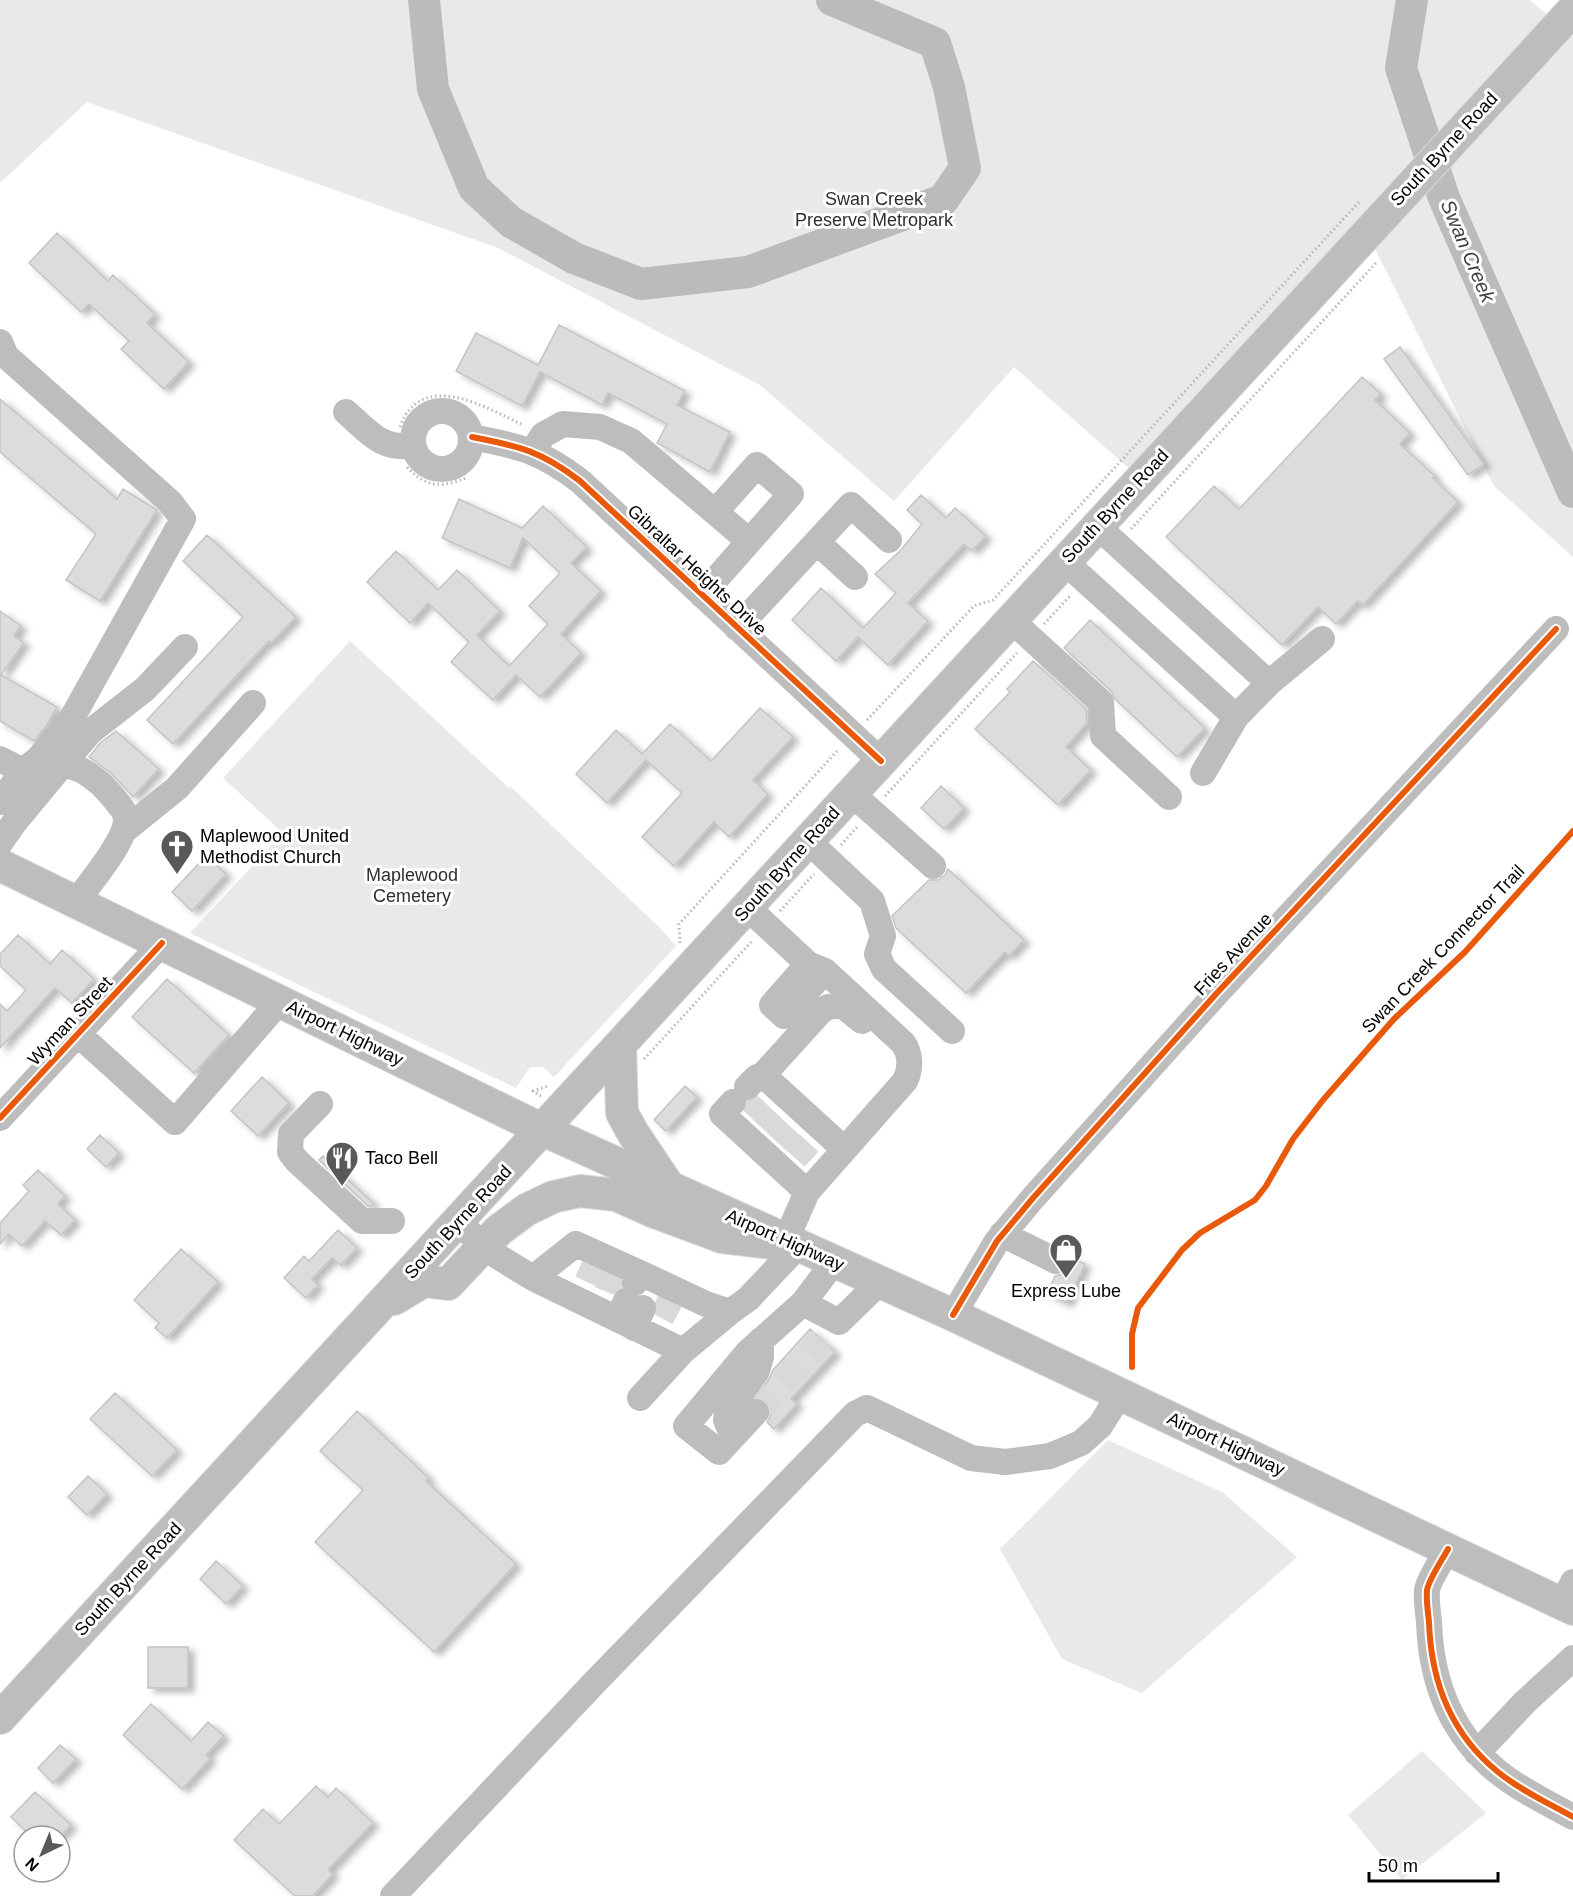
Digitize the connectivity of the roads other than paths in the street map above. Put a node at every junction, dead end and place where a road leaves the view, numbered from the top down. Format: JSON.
{"nodes":[{"id":1,"x":1573,"y":10,"type":"edge"},
{"id":2,"x":0,"y":342,"type":"edge"},
{"id":3,"x":346,"y":412,"type":"dead end"},
{"id":4,"x":472,"y":437,"type":"junction"},
{"id":5,"x":413,"y":446,"type":"junction"},
{"id":6,"x":533,"y":451,"type":"junction"},
{"id":7,"x":716,"y":511,"type":"junction"},
{"id":8,"x":1107,"y":535,"type":"junction"},
{"id":9,"x":889,"y":540,"type":"dead end"},
{"id":10,"x":749,"y":541,"type":"junction"},
{"id":11,"x":817,"y":542,"type":"junction"},
{"id":12,"x":1075,"y":571,"type":"junction"},
{"id":13,"x":855,"y":577,"type":"dead end"},
{"id":14,"x":702,"y":595,"type":"junction"},
{"id":15,"x":737,"y":628,"type":"junction"},
{"id":16,"x":1021,"y":629,"type":"junction"},
{"id":17,"x":1556,"y":629,"type":"dead end"},
{"id":18,"x":1323,"y":639,"type":"dead end"},
{"id":19,"x":185,"y":647,"type":"dead end"},
{"id":20,"x":1269,"y":683,"type":"junction"},
{"id":21,"x":253,"y":703,"type":"dead end"},
{"id":22,"x":1236,"y":717,"type":"junction"},
{"id":23,"x":0,"y":759,"type":"edge"},
{"id":24,"x":880,"y":761,"type":"junction"},
{"id":25,"x":62,"y":765,"type":"junction"},
{"id":26,"x":23,"y":771,"type":"junction"},
{"id":27,"x":1203,"y":773,"type":"dead end"},
{"id":28,"x":1169,"y":796,"type":"dead end"},
{"id":29,"x":0,"y":802,"type":"edge"},
{"id":30,"x":861,"y":802,"type":"junction"},
{"id":31,"x":125,"y":830,"type":"junction"},
{"id":32,"x":0,"y":843,"type":"edge"},
{"id":33,"x":818,"y":850,"type":"junction"},
{"id":34,"x":0,"y":865,"type":"edge"},
{"id":35,"x":933,"y":866,"type":"dead end"},
{"id":36,"x":75,"y":902,"type":"junction"},
{"id":37,"x":757,"y":916,"type":"junction"},
{"id":38,"x":162,"y":943,"type":"junction"},
{"id":39,"x":816,"y":968,"type":"junction"},
{"id":40,"x":280,"y":1001,"type":"junction"},
{"id":41,"x":793,"y":1024,"type":"junction"},
{"id":42,"x":952,"y":1031,"type":"dead end"},
{"id":43,"x":78,"y":1034,"type":"junction"},
{"id":44,"x":620,"y":1046,"type":"junction"},
{"id":45,"x":320,"y":1104,"type":"dead end"},
{"id":46,"x":0,"y":1118,"type":"edge"},
{"id":47,"x":773,"y":1121,"type":"junction"},
{"id":48,"x":865,"y":1126,"type":"junction"},
{"id":49,"x":543,"y":1130,"type":"junction"},
{"id":50,"x":844,"y":1149,"type":"junction"},
{"id":51,"x":669,"y":1187,"type":"junction"},
{"id":52,"x":807,"y":1192,"type":"junction"},
{"id":53,"x":392,"y":1221,"type":"dead end"},
{"id":54,"x":458,"y":1222,"type":"junction"},
{"id":55,"x":1002,"y":1234,"type":"junction"},
{"id":56,"x":792,"y":1243,"type":"junction"},
{"id":57,"x":484,"y":1245,"type":"junction"},
{"id":58,"x":1056,"y":1261,"type":"dead end"},
{"id":59,"x":834,"y":1262,"type":"junction"},
{"id":60,"x":533,"y":1278,"type":"junction"},
{"id":61,"x":880,"y":1282,"type":"junction"},
{"id":62,"x":628,"y":1293,"type":"junction"},
{"id":63,"x":803,"y":1303,"type":"junction"},
{"id":64,"x":380,"y":1307,"type":"junction"},
{"id":65,"x":730,"y":1311,"type":"junction"},
{"id":66,"x":953,"y":1315,"type":"junction"},
{"id":67,"x":761,"y":1340,"type":"junction"},
{"id":68,"x":683,"y":1351,"type":"junction"},
{"id":69,"x":1120,"y":1394,"type":"junction"},
{"id":70,"x":640,"y":1398,"type":"dead end"},
{"id":71,"x":756,"y":1412,"type":"tunnel mouth"},
{"id":72,"x":733,"y":1436,"type":"junction"},
{"id":73,"x":1448,"y":1549,"type":"junction"},
{"id":74,"x":1569,"y":1598,"type":"edge"},
{"id":75,"x":1573,"y":1658,"type":"edge"},
{"id":76,"x":0,"y":1718,"type":"edge"},
{"id":77,"x":1477,"y":1753,"type":"junction"},
{"id":78,"x":1573,"y":1818,"type":"edge"},
{"id":79,"x":393,"y":1896,"type":"edge"}],
"edges":[{"from":1,"to":8,"type":"main road","name":"South Byrne Road"},
{"from":2,"to":26,"type":"street"},
{"from":3,"to":5,"type":"street"},
{"from":4,"to":5,"type":"street"},
{"from":4,"to":5,"type":"street"},
{"from":4,"to":6,"type":"street","name":"Gibraltar Heights Drive"},
{"from":6,"to":7,"type":"street"},
{"from":6,"to":14,"type":"street","name":"Gibraltar Heights Drive"},
{"from":7,"to":10,"type":"street"},
{"from":7,"to":10,"type":"street"},
{"from":8,"to":12,"type":"main road","name":"South Byrne Road"},
{"from":8,"to":20,"type":"street"},
{"from":9,"to":11,"type":"street"},
{"from":10,"to":14,"type":"street"},
{"from":11,"to":13,"type":"street"},
{"from":11,"to":15,"type":"street"},
{"from":12,"to":16,"type":"main road","name":"South Byrne Road"},
{"from":12,"to":22,"type":"street"},
{"from":14,"to":15,"type":"street","name":"Gibraltar Heights Drive"},
{"from":15,"to":24,"type":"street","name":"Gibraltar Heights Drive"},
{"from":16,"to":24,"type":"main road","name":"South Byrne Road"},
{"from":16,"to":28,"type":"street"},
{"from":17,"to":55,"type":"street","name":"Fries Avenue"},
{"from":18,"to":20,"type":"street"},
{"from":19,"to":25,"type":"street"},
{"from":20,"to":22,"type":"street"},
{"from":21,"to":31,"type":"street"},
{"from":22,"to":27,"type":"street"},
{"from":23,"to":26,"type":"street"},
{"from":24,"to":30,"type":"main road","name":"South Byrne Road"},
{"from":25,"to":31,"type":"street"},
{"from":25,"to":32,"type":"street"},
{"from":26,"to":29,"type":"street"},
{"from":30,"to":33,"type":"main road","name":"South Byrne Road"},
{"from":30,"to":35,"type":"street"},
{"from":31,"to":36,"type":"street"},
{"from":33,"to":37,"type":"main road","name":"South Byrne Road"},
{"from":33,"to":42,"type":"street"},
{"from":34,"to":36,"type":"main road","name":"Airport Highway"},
{"from":36,"to":38,"type":"main road","name":"Airport Highway"},
{"from":37,"to":39,"type":"street"},
{"from":37,"to":44,"type":"main road","name":"South Byrne Road"},
{"from":38,"to":40,"type":"main road","name":"Airport Highway"},
{"from":38,"to":43,"type":"street","name":"Wyman Street"},
{"from":39,"to":41,"type":"street"},
{"from":39,"to":48,"type":"street"},
{"from":40,"to":43,"type":"street"},
{"from":40,"to":49,"type":"main road","name":"Airport Highway"},
{"from":41,"to":47,"type":"street"},
{"from":41,"to":48,"type":"street"},
{"from":43,"to":46,"type":"street","name":"Wyman Street"},
{"from":44,"to":49,"type":"main road","name":"South Byrne Road"},
{"from":44,"to":51,"type":"main road"},
{"from":45,"to":53,"type":"street"},
{"from":47,"to":50,"type":"street"},
{"from":47,"to":52,"type":"street"},
{"from":48,"to":50,"type":"street"},
{"from":49,"to":51,"type":"main road","name":"Airport Highway"},
{"from":49,"to":54,"type":"main road","name":"South Byrne Road"},
{"from":50,"to":52,"type":"street"},
{"from":51,"to":56,"type":"main road","name":"Airport Highway"},
{"from":52,"to":56,"type":"street"},
{"from":54,"to":57,"type":"street"},
{"from":54,"to":64,"type":"main road","name":"South Byrne Road"},
{"from":55,"to":58,"type":"street"},
{"from":55,"to":66,"type":"street","name":"Fries Avenue"},
{"from":56,"to":57,"type":"main road"},
{"from":56,"to":59,"type":"main road","name":"Airport Highway"},
{"from":56,"to":65,"type":"street"},
{"from":57,"to":60,"type":"street"},
{"from":57,"to":64,"type":"main road"},
{"from":59,"to":61,"type":"main road","name":"Airport Highway"},
{"from":59,"to":63,"type":"street"},
{"from":60,"to":62,"type":"street"},
{"from":60,"to":62,"type":"street"},
{"from":61,"to":63,"type":"street"},
{"from":61,"to":66,"type":"main road","name":"Airport Highway"},
{"from":62,"to":65,"type":"street"},
{"from":62,"to":68,"type":"street"},
{"from":63,"to":67,"type":"street"},
{"from":64,"to":76,"type":"main road","name":"South Byrne Road"},
{"from":65,"to":68,"type":"street"},
{"from":66,"to":69,"type":"main road","name":"Airport Highway"},
{"from":67,"to":72,"type":"street"},
{"from":67,"to":72,"type":"street"},
{"from":68,"to":70,"type":"street"},
{"from":69,"to":73,"type":"main road","name":"Airport Highway"},
{"from":69,"to":79,"type":"street"},
{"from":71,"to":72,"type":"street"},
{"from":73,"to":74,"type":"main road","name":"Airport Highway"},
{"from":73,"to":77,"type":"street"},
{"from":75,"to":77,"type":"street"},
{"from":77,"to":78,"type":"street"}]}
